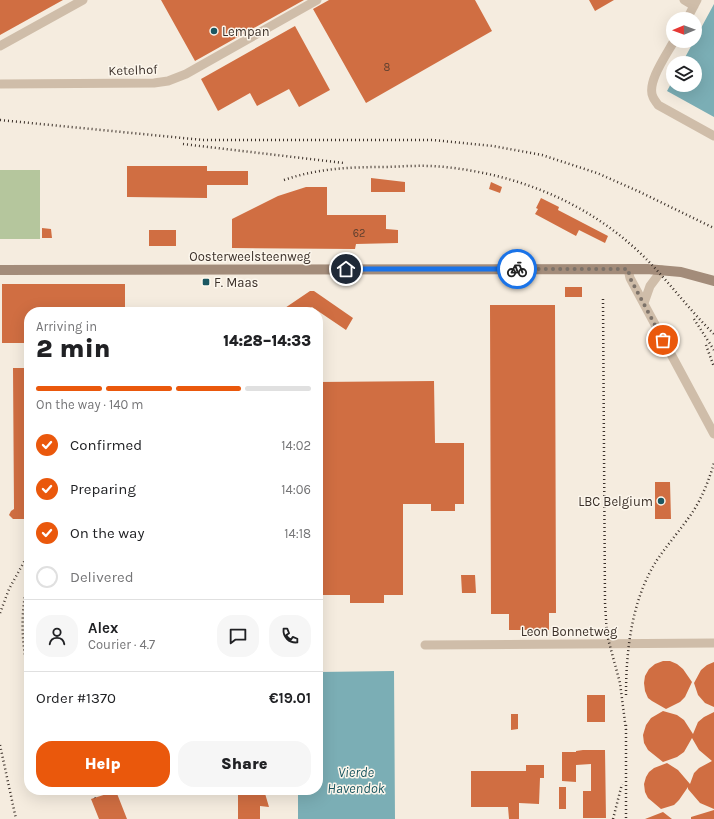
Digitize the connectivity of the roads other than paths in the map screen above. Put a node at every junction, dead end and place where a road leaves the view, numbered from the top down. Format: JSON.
{"nodes":[{"id":1,"x":82,"y":0,"type":"edge"},
{"id":2,"x":317,"y":0,"type":"edge"},
{"id":3,"x":684,"y":0,"type":"edge"},
{"id":4,"x":695,"y":3,"type":"edge"},
{"id":5,"x":690,"y":12,"type":"edge"},
{"id":6,"x":0,"y":46,"type":"edge"},
{"id":7,"x":670,"y":48,"type":"edge"},
{"id":8,"x":0,"y":84,"type":"edge"},
{"id":9,"x":714,"y":136,"type":"edge"},
{"id":10,"x":628,"y":269,"type":"junction"},
{"id":11,"x":0,"y":270,"type":"edge"},
{"id":12,"x":662,"y":270,"type":"junction"},
{"id":13,"x":714,"y":280,"type":"edge"},
{"id":14,"x":644,"y":303,"type":"junction"},
{"id":15,"x":714,"y":434,"type":"edge"},
{"id":16,"x":714,"y":643,"type":"edge"},
{"id":17,"x":425,"y":645,"type":"dead end"}],
"edges":[{"from":1,"to":6,"type":"street"},
{"from":2,"to":8,"type":"street","name":"Ketelhof"},
{"from":3,"to":4,"type":"street"},
{"from":4,"to":5,"type":"street"},
{"from":7,"to":9,"type":"street"},
{"from":10,"to":11,"type":"main road","name":"Oosterweelsteenweg"},
{"from":10,"to":12,"type":"main road","name":"Oosterweelsteenweg"},
{"from":10,"to":14,"type":"street"},
{"from":12,"to":13,"type":"main road","name":"Oosterweelsteenweg"},
{"from":12,"to":14,"type":"street"},
{"from":14,"to":15,"type":"street"},
{"from":16,"to":17,"type":"street","name":"Leon Bonnetweg"}]}
